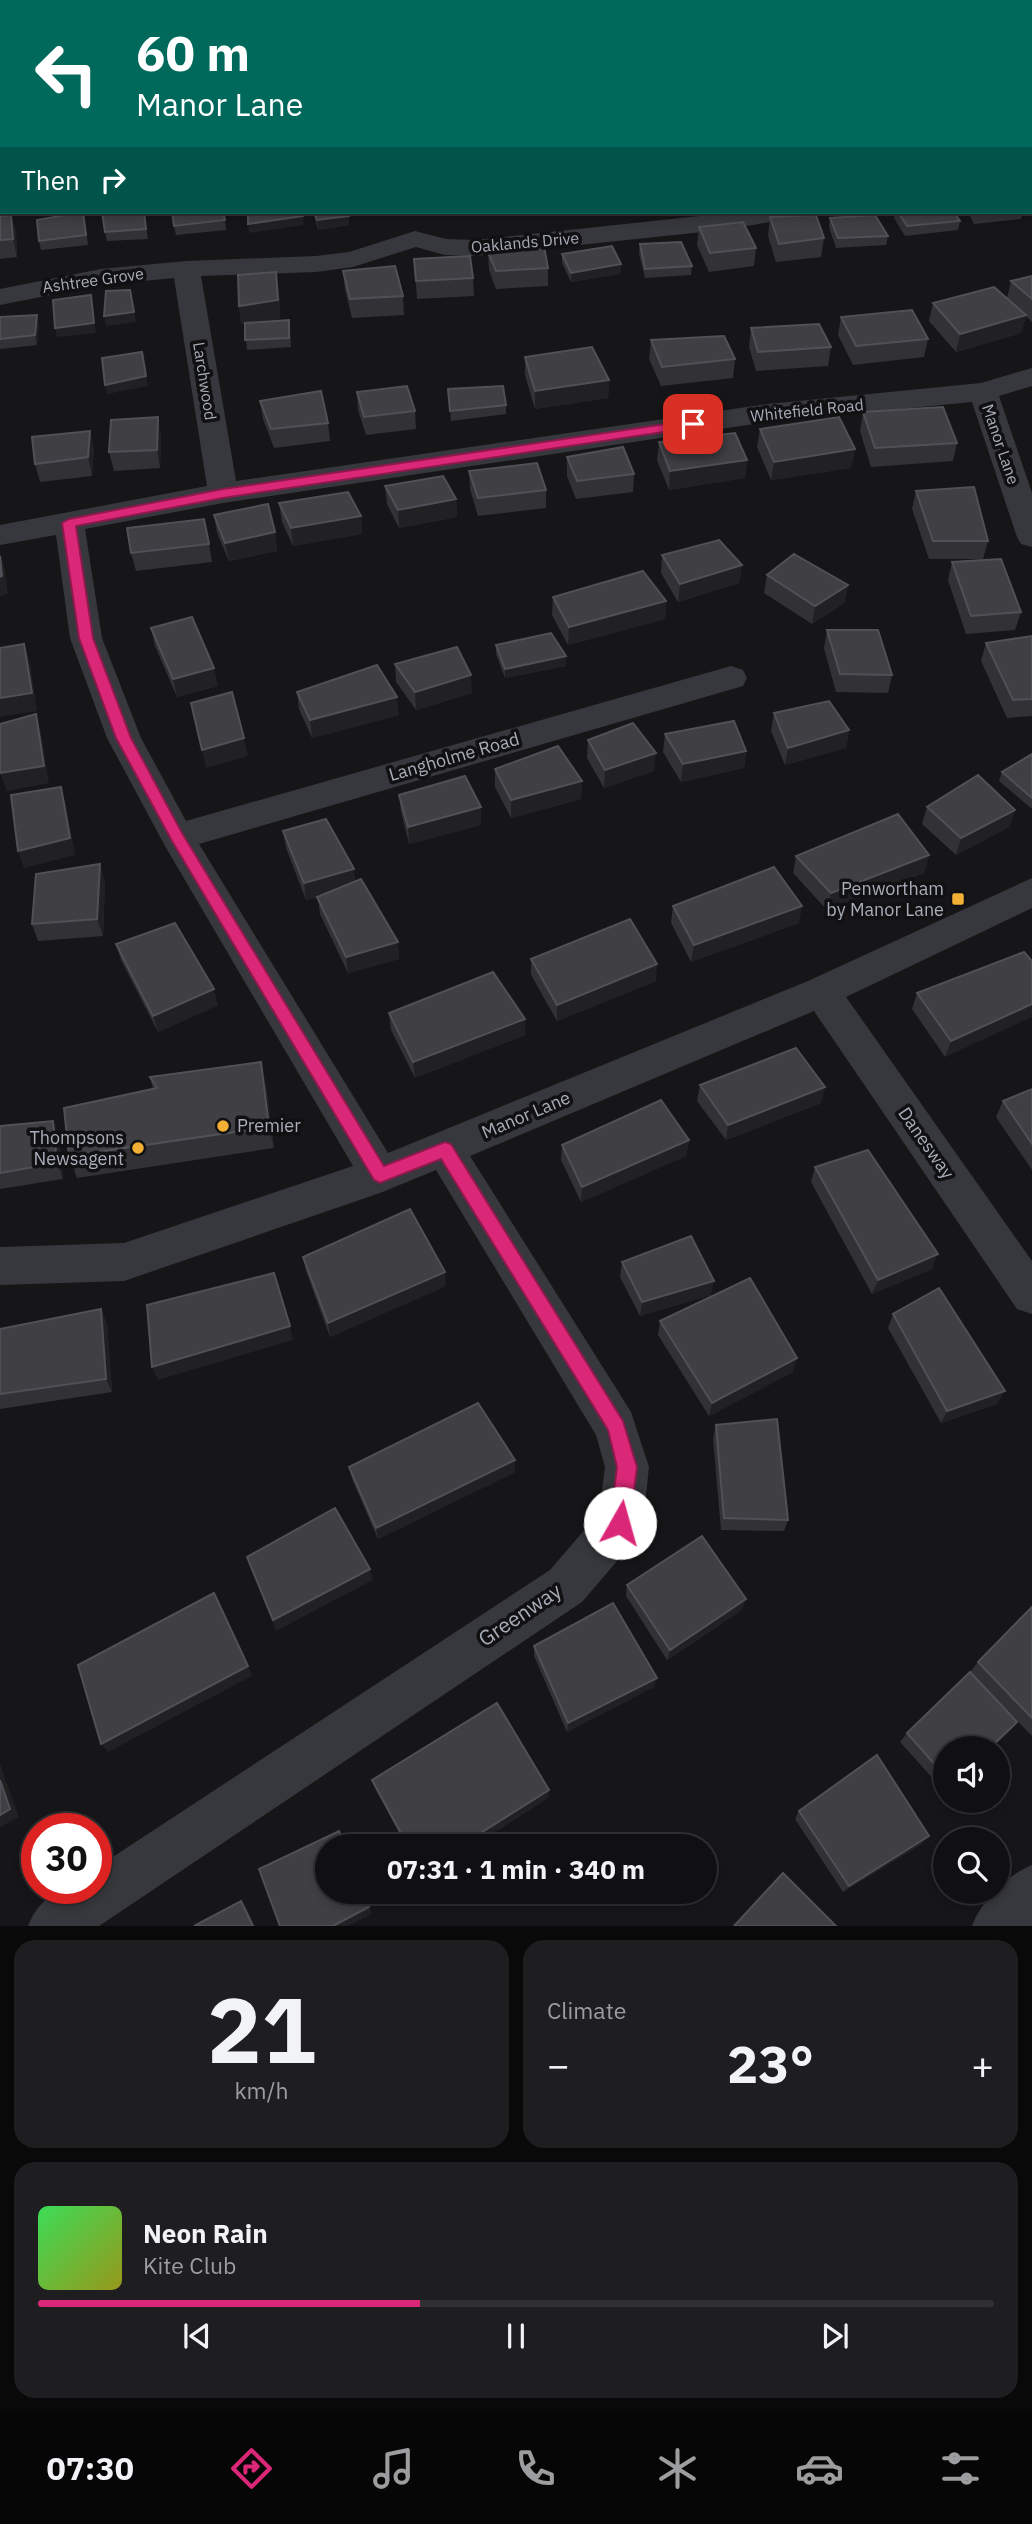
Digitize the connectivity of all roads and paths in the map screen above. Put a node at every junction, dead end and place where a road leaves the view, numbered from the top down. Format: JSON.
{"nodes":[{"id":1,"x":757,"y":214,"type":"edge"},
{"id":2,"x":719,"y":217,"type":"edge"},
{"id":3,"x":187,"y":269,"type":"junction"},
{"id":4,"x":0,"y":297,"type":"edge"},
{"id":5,"x":1032,"y":377,"type":"edge"},
{"id":6,"x":983,"y":392,"type":"junction"},
{"id":7,"x":223,"y":493,"type":"junction"},
{"id":8,"x":69,"y":523,"type":"junction"},
{"id":9,"x":0,"y":535,"type":"edge"},
{"id":10,"x":1032,"y":537,"type":"edge"},
{"id":11,"x":731,"y":678,"type":"dead end"},
{"id":12,"x":177,"y":837,"type":"junction"},
{"id":13,"x":1032,"y":892,"type":"edge"},
{"id":14,"x":821,"y":992,"type":"junction"},
{"id":15,"x":445,"y":1150,"type":"junction"},
{"id":16,"x":380,"y":1175,"type":"junction"},
{"id":17,"x":0,"y":1266,"type":"edge"},
{"id":18,"x":1032,"y":1295,"type":"edge"},
{"id":19,"x":1032,"y":1890,"type":"edge"},
{"id":20,"x":53,"y":1926,"type":"edge"},
{"id":21,"x":997,"y":1926,"type":"edge"}],
"edges":[{"from":1,"to":2,"type":"street","name":"Oaklands Drive"},
{"from":2,"to":3,"type":"street","name":"Oaklands Drive"},
{"from":3,"to":4,"type":"street","name":"Ashtree Grove"},
{"from":3,"to":7,"type":"street","name":"Larchwood"},
{"from":5,"to":6,"type":"street","name":"Whitefield Road"},
{"from":6,"to":7,"type":"street","name":"Whitefield Road"},
{"from":6,"to":10,"type":"street","name":"Manor Lane"},
{"from":7,"to":8,"type":"street","name":"Whitefield Road"},
{"from":8,"to":9,"type":"street","name":"Whitefield Road"},
{"from":8,"to":12,"type":"street"},
{"from":11,"to":12,"type":"street","name":"Langholme Road"},
{"from":12,"to":16,"type":"street"},
{"from":13,"to":14,"type":"street","name":"Manor Lane"},
{"from":14,"to":15,"type":"street","name":"Manor Lane"},
{"from":14,"to":18,"type":"street","name":"Danesway"},
{"from":15,"to":16,"type":"street","name":"Manor Lane"},
{"from":15,"to":20,"type":"street","name":"Greenway"},
{"from":16,"to":17,"type":"street","name":"Manor Lane"},
{"from":19,"to":21,"type":"street"}]}
